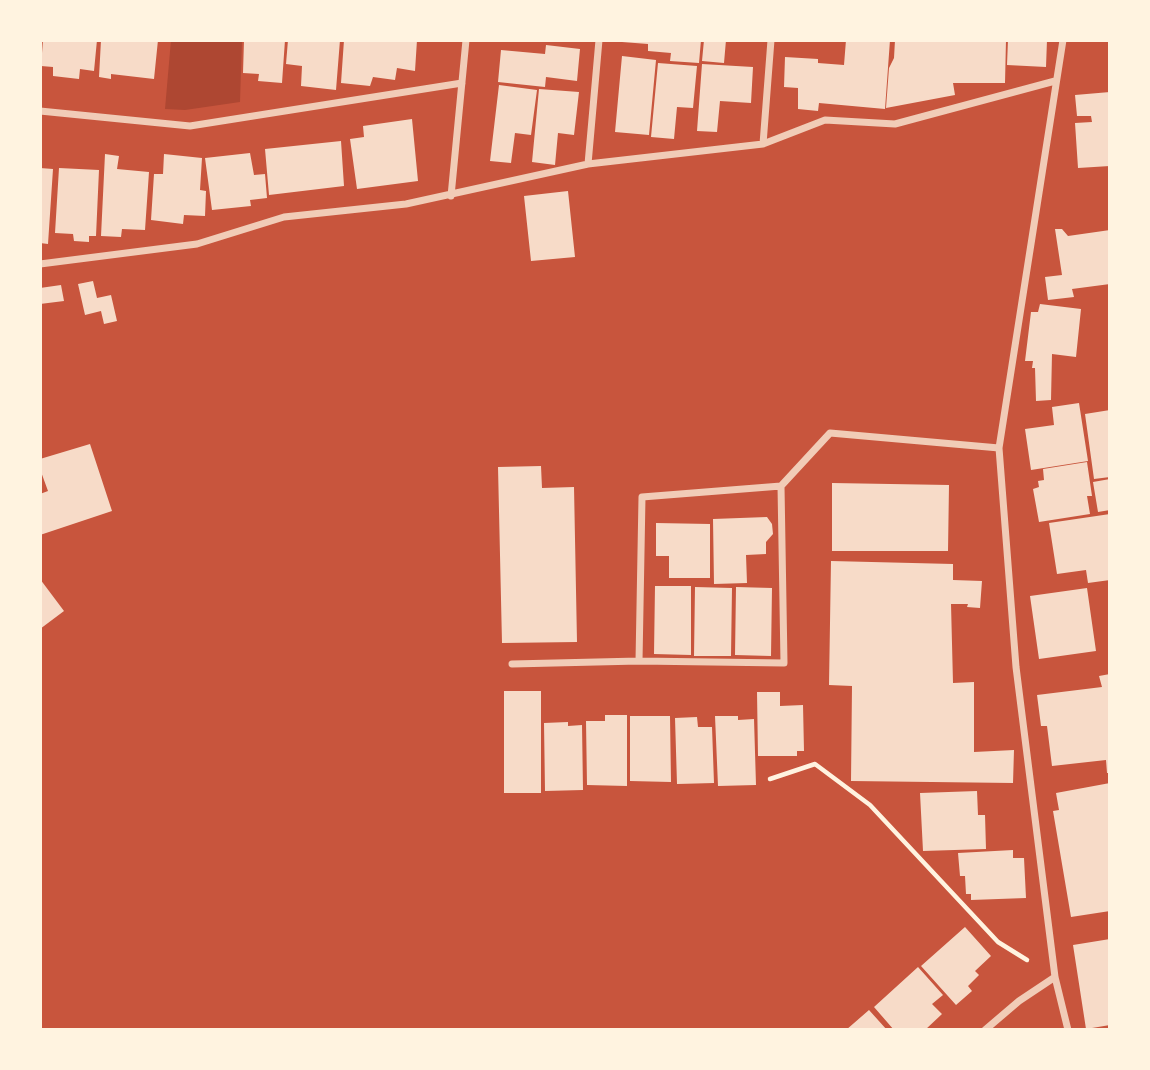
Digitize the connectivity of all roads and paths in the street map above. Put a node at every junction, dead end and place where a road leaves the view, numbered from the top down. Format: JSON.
{"nodes":[{"id":1,"x":466,"y":40,"type":"edge"},
{"id":2,"x":599,"y":40,"type":"edge"},
{"id":3,"x":771,"y":40,"type":"edge"},
{"id":4,"x":1063,"y":40,"type":"edge"},
{"id":5,"x":1055,"y":81,"type":"junction"},
{"id":6,"x":462,"y":83,"type":"junction"},
{"id":7,"x":40,"y":111,"type":"edge"},
{"id":8,"x":763,"y":144,"type":"junction"},
{"id":9,"x":588,"y":164,"type":"junction"},
{"id":10,"x":451,"y":196,"type":"junction"},
{"id":11,"x":40,"y":264,"type":"edge"},
{"id":12,"x":999,"y":448,"type":"junction"},
{"id":13,"x":781,"y":486,"type":"junction"},
{"id":14,"x":639,"y":661,"type":"junction"},
{"id":15,"x":512,"y":664,"type":"dead end"},
{"id":16,"x":770,"y":779,"type":"dead end"},
{"id":17,"x":1055,"y":977,"type":"junction"},
{"id":18,"x":985,"y":1030,"type":"edge"},
{"id":19,"x":1068,"y":1030,"type":"edge"}],
"edges":[{"from":1,"to":6,"type":"street"},
{"from":2,"to":9,"type":"street"},
{"from":3,"to":8,"type":"street"},
{"from":4,"to":5,"type":"street"},
{"from":5,"to":8,"type":"street"},
{"from":5,"to":12,"type":"street"},
{"from":6,"to":7,"type":"street"},
{"from":6,"to":10,"type":"street"},
{"from":8,"to":9,"type":"street"},
{"from":9,"to":10,"type":"street"},
{"from":10,"to":11,"type":"street"},
{"from":12,"to":13,"type":"street"},
{"from":12,"to":17,"type":"street"},
{"from":13,"to":14,"type":"street"},
{"from":13,"to":14,"type":"street"},
{"from":14,"to":15,"type":"street"},
{"from":16,"to":17,"type":"path"},
{"from":17,"to":18,"type":"street"},
{"from":17,"to":19,"type":"street"}]}
